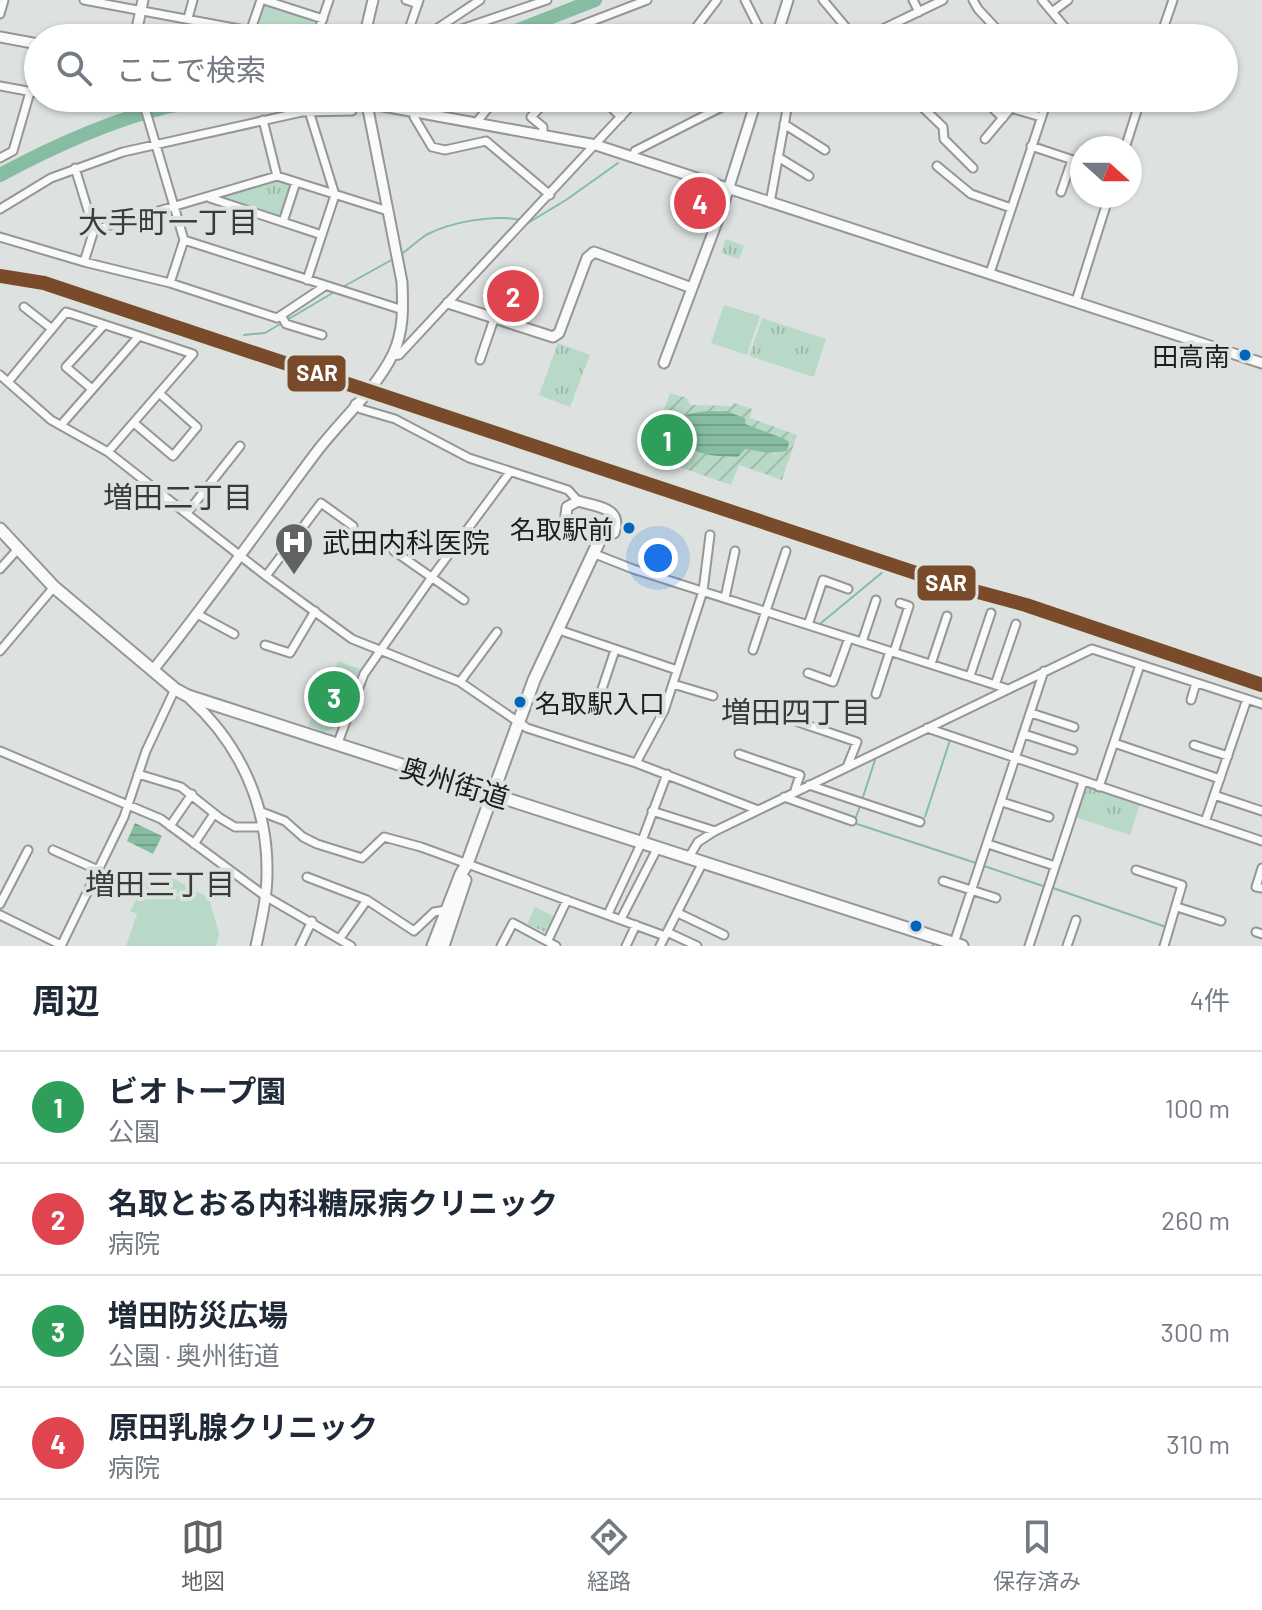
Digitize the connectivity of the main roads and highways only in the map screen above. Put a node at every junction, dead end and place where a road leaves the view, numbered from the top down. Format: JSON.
{"nodes":[{"id":1,"x":0,"y":529,"type":"edge"},
{"id":2,"x":601,"y":537,"type":"road end"},
{"id":3,"x":491,"y":794,"type":"junction"},
{"id":4,"x":467,"y":864,"type":"junction"},
{"id":5,"x":957,"y":945,"type":"edge"},
{"id":6,"x":433,"y":946,"type":"edge"},
{"id":7,"x":443,"y":946,"type":"edge"}],
"edges":[{"from":1,"to":3,"type":"main road","name":"奥州街道"},
{"from":2,"to":3,"type":"main road"},
{"from":3,"to":4,"type":"main road"},
{"from":3,"to":5,"type":"main road","name":"奥州街道"},
{"from":4,"to":6,"type":"main road"},
{"from":4,"to":7,"type":"main road"}]}
